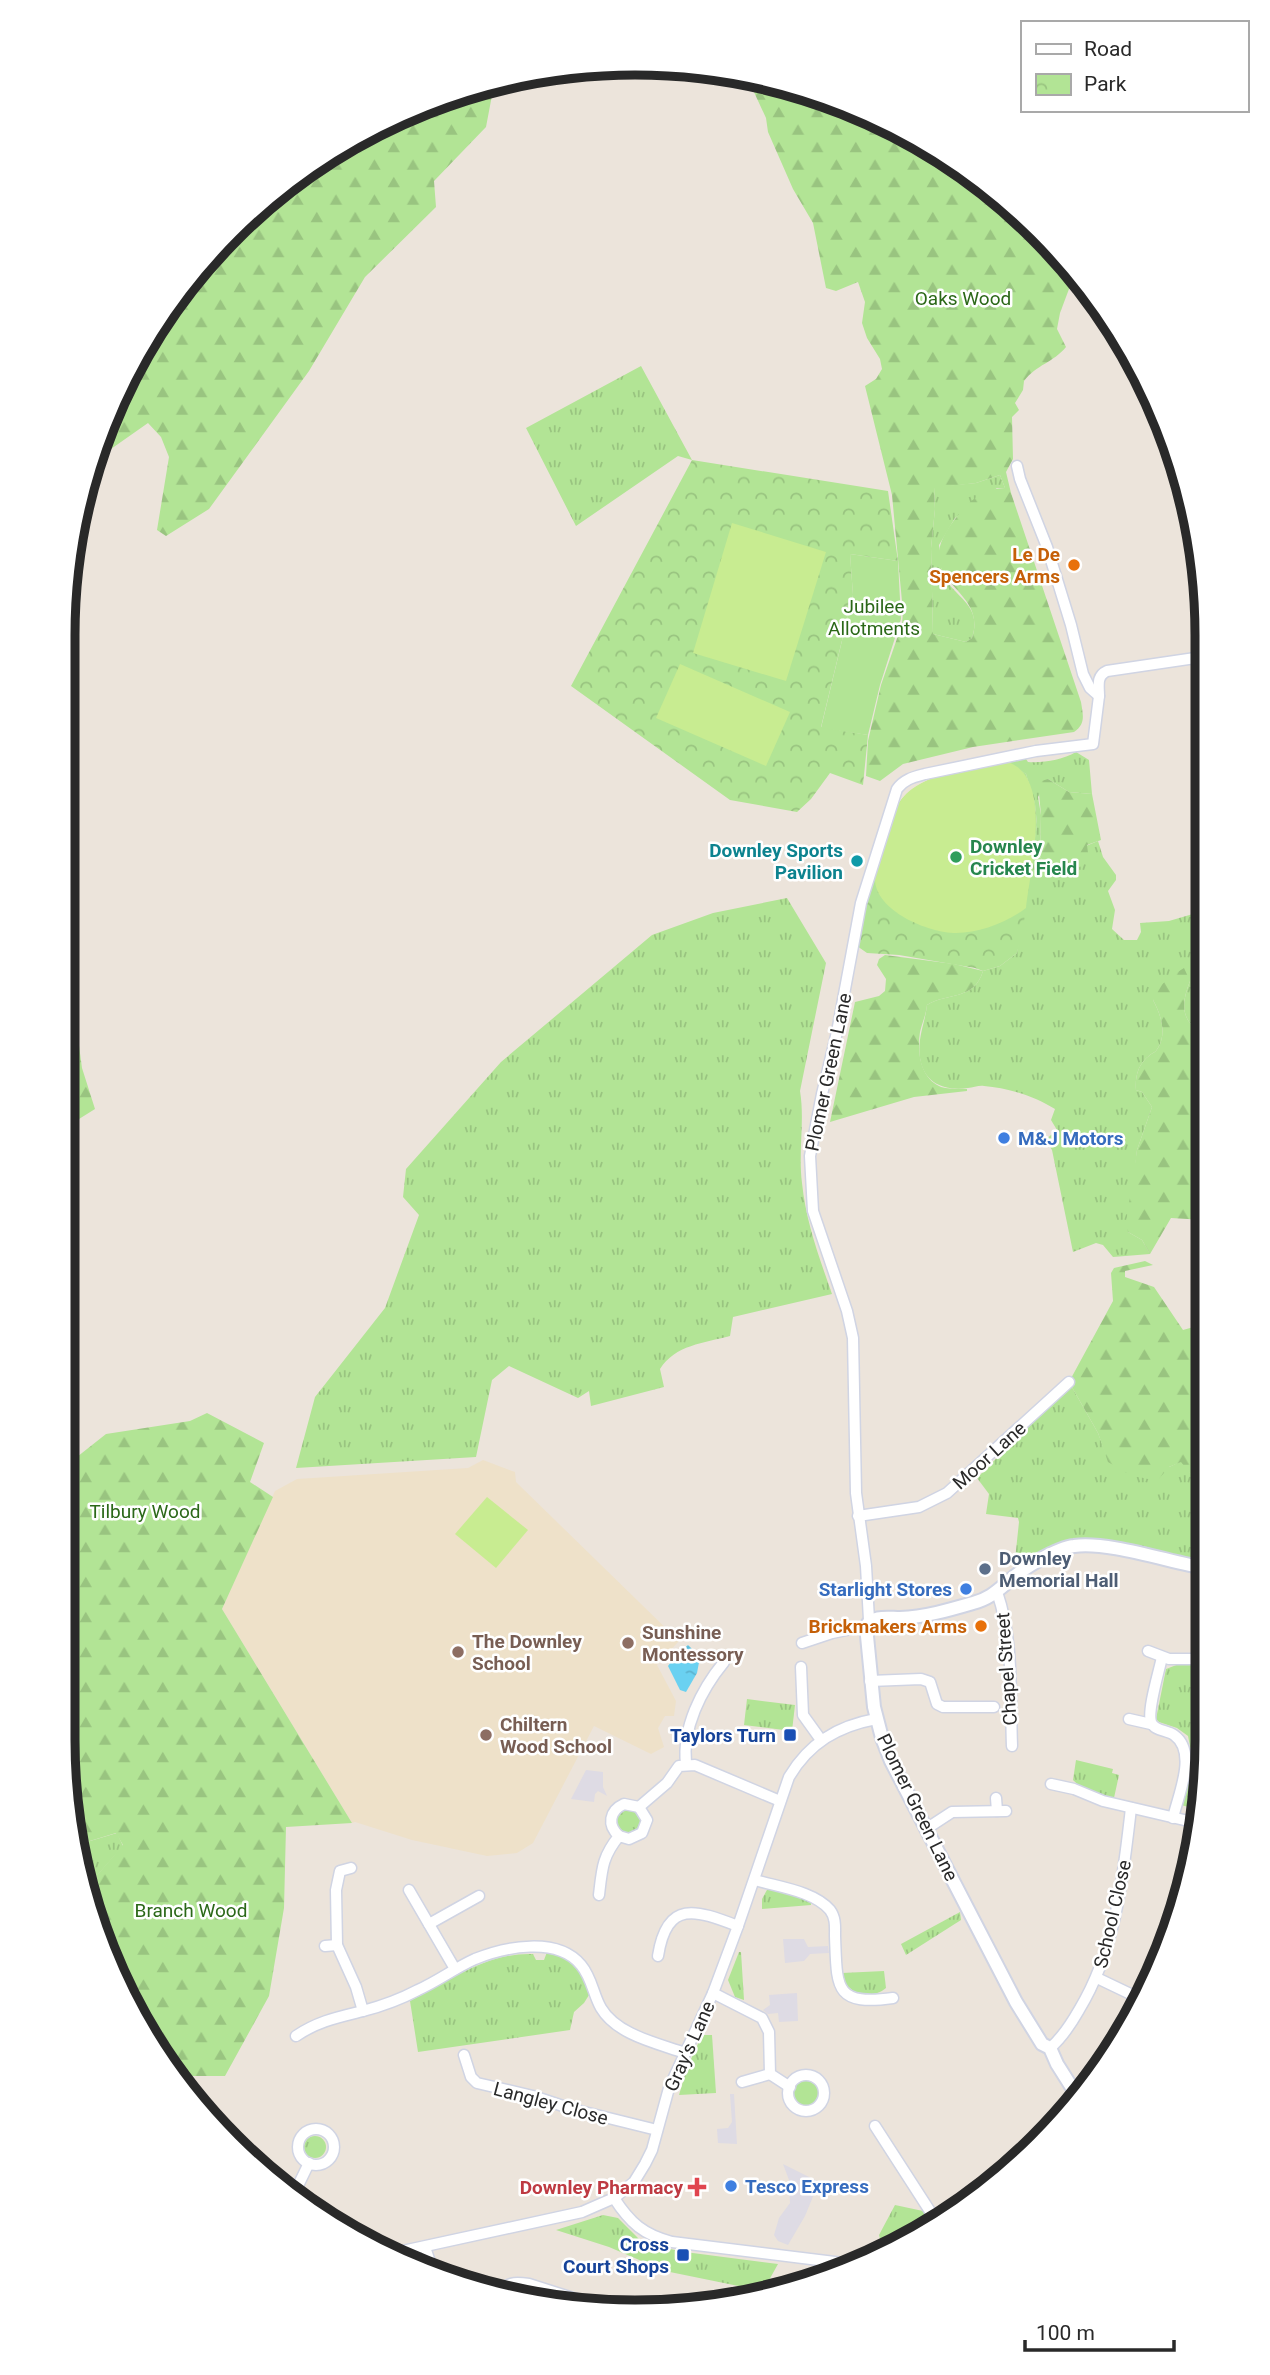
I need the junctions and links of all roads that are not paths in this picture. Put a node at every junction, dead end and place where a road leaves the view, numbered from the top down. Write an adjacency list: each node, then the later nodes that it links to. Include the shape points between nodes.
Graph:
1 (1017, 466): 3 (street, via 1047,547 1083,674)
2 (1195, 658): 3 (street, via 1107,671 1099,681)
3 (1099, 696): 5 (street, Plomer Green Lane, via 1093,744 998,758 901,783 865,888 810,1156 813,1211 853,1338)
4 (1069, 1382): 5 (street, Moor Lane, via 947,1493 919,1507)
5 (858, 1516): 8 (street, Plomer Green Lane, via 866,1566)
6 (1195, 1566): 7 (street, via 1075,1546 1052,1554)
7 (998, 1592): 8 (street, via 940,1613); 21 (street, Chapel Street, via 1007,1637)
8 (867, 1623): 9 (street); 15 (street, Plomer Green Lane)
9 (802, 1643)
10 (1148, 1651): 11 (street)
11 (1162, 1657): 12 (street); 19 (street)
12 (1195, 1659)
13 (724, 1662): 22 (street, via 697,1707 685,1746)
14 (801, 1667): 20 (street, via 803,1714)
15 (870, 1681): 16 (street, via 921,1679 930,1682 937,1704 943,1707); 17 (street, Plomer Green Lane)
16 (994, 1707)
17 (876, 1719): 20 (street, Gray's Lane, via 849,1725); 30 (street, Plomer Green Lane, via 891,1761)
18 (1129, 1719): 19 (street)
19 (1151, 1724): 28 (street, via 1174,1734 1186,1755)
20 (821, 1740): 25 (street, Gray's Lane, via 797,1762)
21 (1012, 1746)
22 (686, 1764): 25 (street); 26 (street)
23 (1051, 1784): 27 (street)
24 (996, 1798): 30 (street, via 1001,1811 952,1812)
25 (780, 1801): 33 (street, Gray's Lane)
26 (639, 1807): 31 (street, via 647,1820 642,1833 629,1839); 31 (street, via 624,1804 613,1813 612,1827)
27 (1132, 1808): 28 (street); 43 (street, School Close, via 1124,1871)
28 (1173, 1818): 29 (street)
29 (1189, 1821)
30 (926, 1829): 49 (street, Plomer Green Lane, via 1034,2032)
31 (619, 1836): 35 (street, via 604,1858)
32 (351, 1868): 39 (street, via 336,1871)
33 (755, 1880): 38 (street, Gray's Lane); 46 (street, via 803,1894 828,1908 835,1921 839,1983 848,1996 869,2001)
34 (409, 1890): 37 (street)
35 (599, 1895)
36 (480, 1896): 37 (street)
37 (429, 1924): 42 (street)
38 (738, 1926): 41 (street, via 704,1914 682,1914 666,1927); 44 (street, Gray's Lane)
39 (337, 1945): 40 (street); 47 (street)
40 (325, 1946)
41 (658, 1956)
42 (455, 1969): 47 (street, via 416,1992); 50 (street, via 513,1949 544,1947 564,1952 582,1966 612,2021)
43 (1097, 1978): 45 (street); 49 (street, School Close)
44 (713, 1993): 50 (street, Gray's Lane); 52 (street, via 762,2018 769,2032)
45 (1133, 1995)
46 (893, 1998)
47 (363, 2011): 48 (street, via 332,2017)
48 (295, 2037)
49 (1050, 2048): 55 (street, Plomer Green Lane)
50 (684, 2053): 57 (street, Gray's Lane)
51 (464, 2055): 57 (street, Langley Close, via 477,2083)
52 (769, 2074): 53 (street); 54 (street)
53 (742, 2082)
54 (790, 2087)
55 (1073, 2089)
56 (875, 2126): 61 (street)
57 (657, 2130): 60 (street, Gray's Lane, via 639,2174)
58 (309, 2163): 59 (street)
59 (298, 2187)
60 (614, 2198): 62 (street, Gray's Lane, via 571,2214); 65 (street, via 638,2228 664,2240)
61 (932, 2214)
62 (425, 2247): 63 (street, Gray's Lane); 64 (street)
63 (406, 2250)
64 (429, 2260)
65 (836, 2262)
66 (507, 2285): 67 (street, via 517,2282)
67 (544, 2292)

